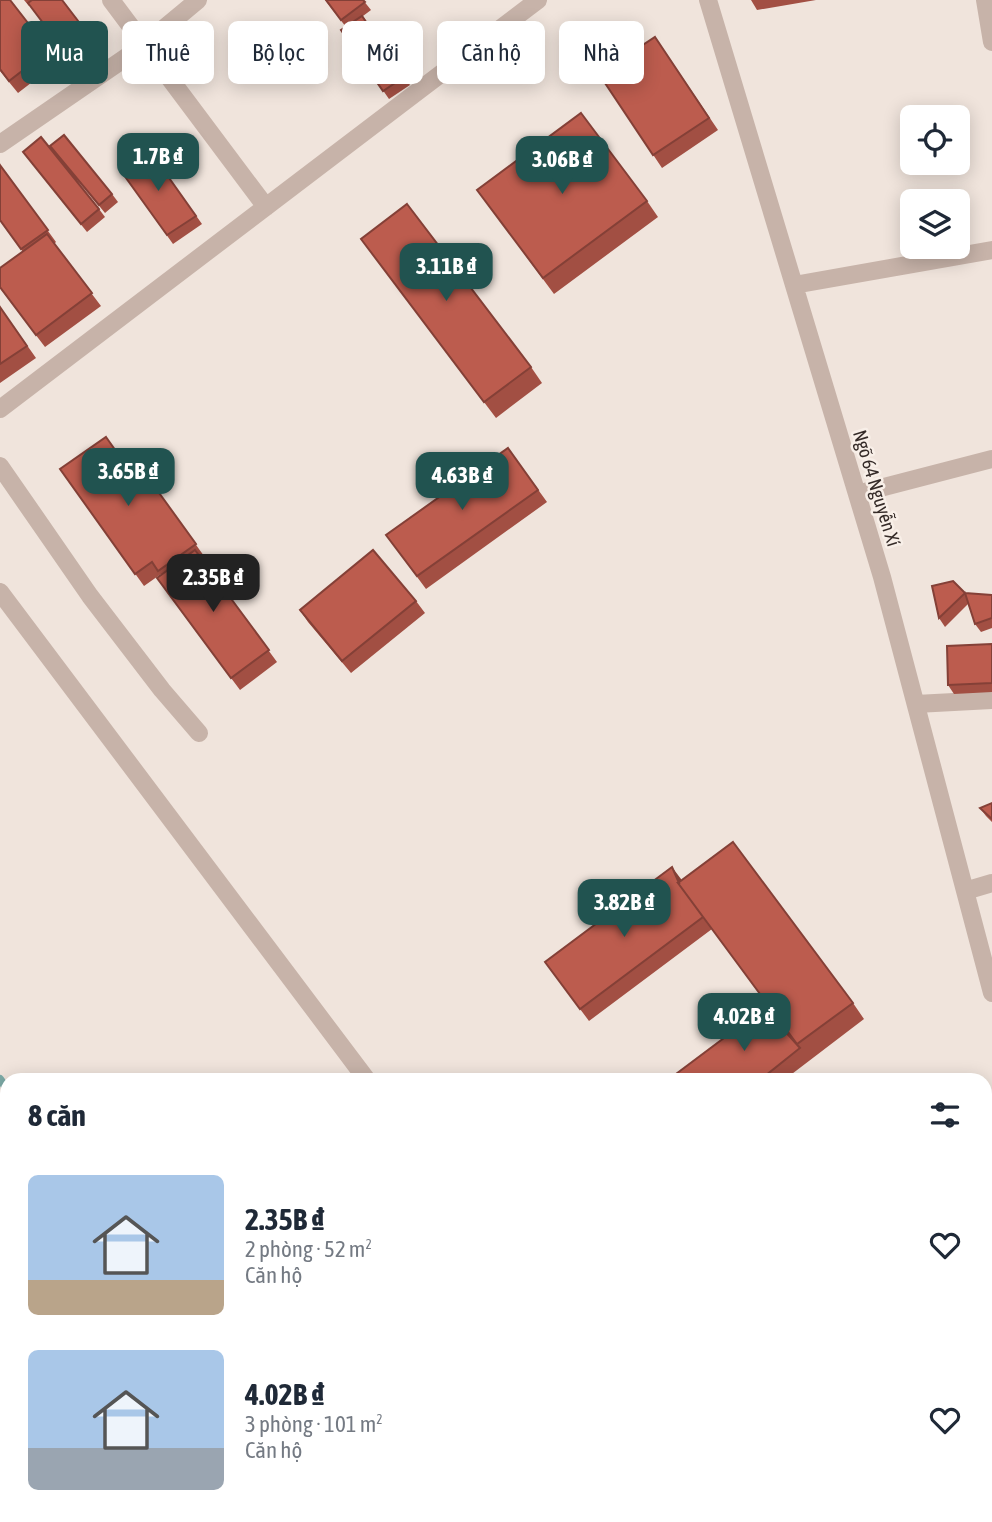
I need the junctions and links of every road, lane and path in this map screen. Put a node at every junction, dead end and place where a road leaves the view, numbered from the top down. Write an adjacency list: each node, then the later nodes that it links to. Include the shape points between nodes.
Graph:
1 (111, 0): 6 (street)
2 (198, 0): 7 (street)
3 (538, 0): 12 (street)
4 (708, 0): 14 (street, Ngõ 64 Nguyễn Xí)
5 (985, 0): 8 (street)
6 (126, 21)
7 (173, 21)
8 (992, 42)
9 (122, 60): 11 (street)
10 (173, 84): 12 (street)
11 (0, 144)
12 (266, 207): 15 (street)
13 (992, 250): 14 (street)
14 (794, 285): 18 (street, Ngõ 64 Nguyễn Xí)
15 (0, 409)
16 (992, 459): 18 (street)
17 (0, 466): 22 (street, via 90,596)
18 (857, 494): 21 (street, Ngõ 64 Nguyễn Xí)
19 (0, 592): 26 (street)
20 (992, 699): 21 (street)
21 (916, 704): 24 (street, Ngõ 64 Nguyễn Xí)
22 (199, 733)
23 (992, 883): 24 (street)
24 (965, 891): 25 (street, Ngõ 64 Nguyễn Xí)
25 (992, 993)
26 (362, 1073)

